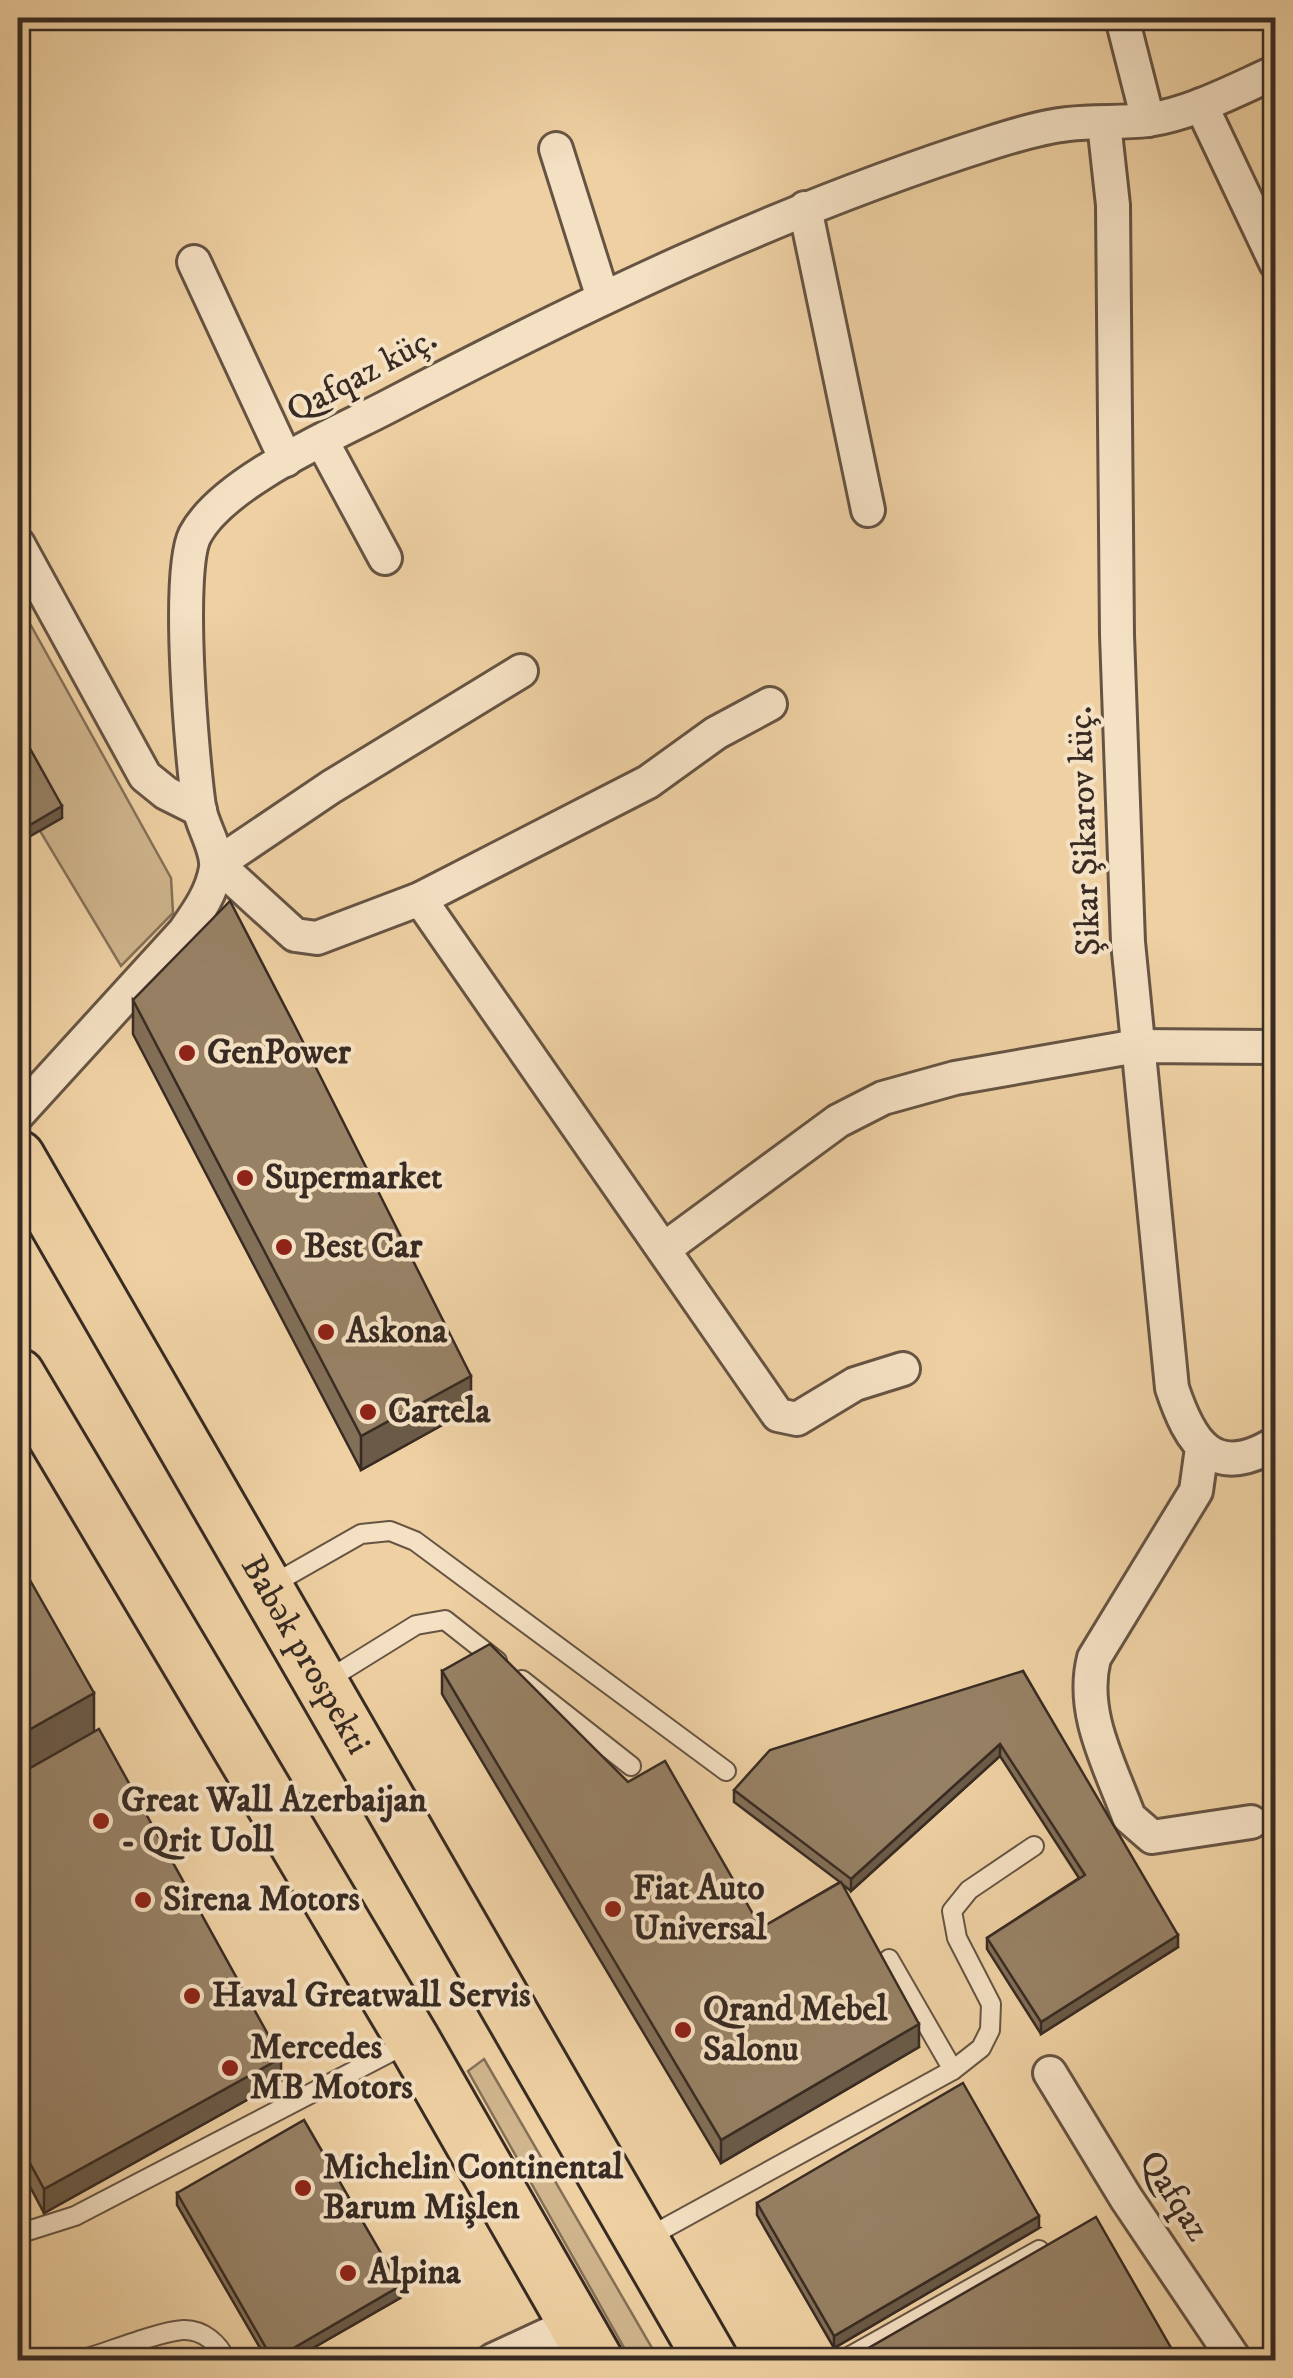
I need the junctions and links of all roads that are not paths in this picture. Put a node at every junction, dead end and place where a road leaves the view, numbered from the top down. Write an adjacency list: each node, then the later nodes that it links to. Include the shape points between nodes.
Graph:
1 (1122, 18): 4 (street)
2 (1276, 72): 3 (street, Qafqaz küç.)
3 (1201, 105): 4 (street, Qafqaz küç.); 9 (street)
4 (1148, 120): 5 (street, Qafqaz küç.)
5 (1104, 122): 7 (street, Qafqaz küç., via 990,143); 21 (street, Şikar Şikarov küç., via 1113,205 1117,636)
6 (556, 148): 10 (street)
7 (804, 208): 10 (street, Qafqaz küç.); 13 (street)
8 (194, 262): 12 (street)
9 (1276, 263)
10 (603, 298): 11 (street, Qafqaz küç.)
11 (322, 440): 12 (street, Qafqaz küç.); 15 (street)
12 (286, 460): 18 (street, Qafqaz küç., via 210,514 187,564)
13 (868, 510)
14 (18, 544): 18 (street, via 145,776)
15 (385, 558)
16 (521, 672): 19 (street)
17 (770, 704): 20 (street, via 648,782)
18 (200, 810): 19 (street, Qafqaz küç.)
19 (217, 864): 20 (street, via 295,935 317,938); 23 (street, via 206,902 184,932)
20 (420, 899): 25 (street)
21 (1136, 1046): 22 (street); 25 (street, via 955,1078 884,1098 838,1121); 29 (street, Şikar Şikarov küç., via 1172,1388 1184,1424)
22 (1276, 1047)
23 (18, 1114)
24 (18, 1156): 30 (main road, Babək prospekti)
25 (664, 1249): 26 (street, via 778,1416 797,1419 855,1384)
26 (902, 1368)
27 (18, 1375): 37 (main road)
28 (1276, 1443): 29 (street, via 1230,1458)
29 (1202, 1448): 34 (street, via 1196,1491 1094,1658 1090,1710 1128,1817 1141,1831 1152,1837)
30 (268, 1587): 31 (main road, Babək prospekti); 33 (lane, via 361,1534 390,1530)
31 (322, 1682): 32 (lane, via 416,1625 445,1620); 41 (main road, Babək prospekti)
32 (632, 1766)
33 (726, 1771)
34 (1251, 1822)
35 (1034, 1846): 38 (lane, via 969,1890 952,1911 957,1938 991,2004 981,2048)
36 (890, 1959): 38 (lane)
37 (412, 2040): 40 (lane, via 76,2216); 43 (main road)
38 (953, 2070): 41 (lane)
39 (1050, 2073): 49 (street, Qafqaz)
40 (18, 2234)
41 (640, 2242): 47 (main road, Babək prospekti)
42 (1039, 2250): 48 (lane)
43 (584, 2342): 46 (street)
44 (81, 2360): 45 (lane, via 184,2330 220,2346)
45 (226, 2360)
46 (494, 2360)
47 (711, 2360)
48 (843, 2360)
49 (1235, 2360)

